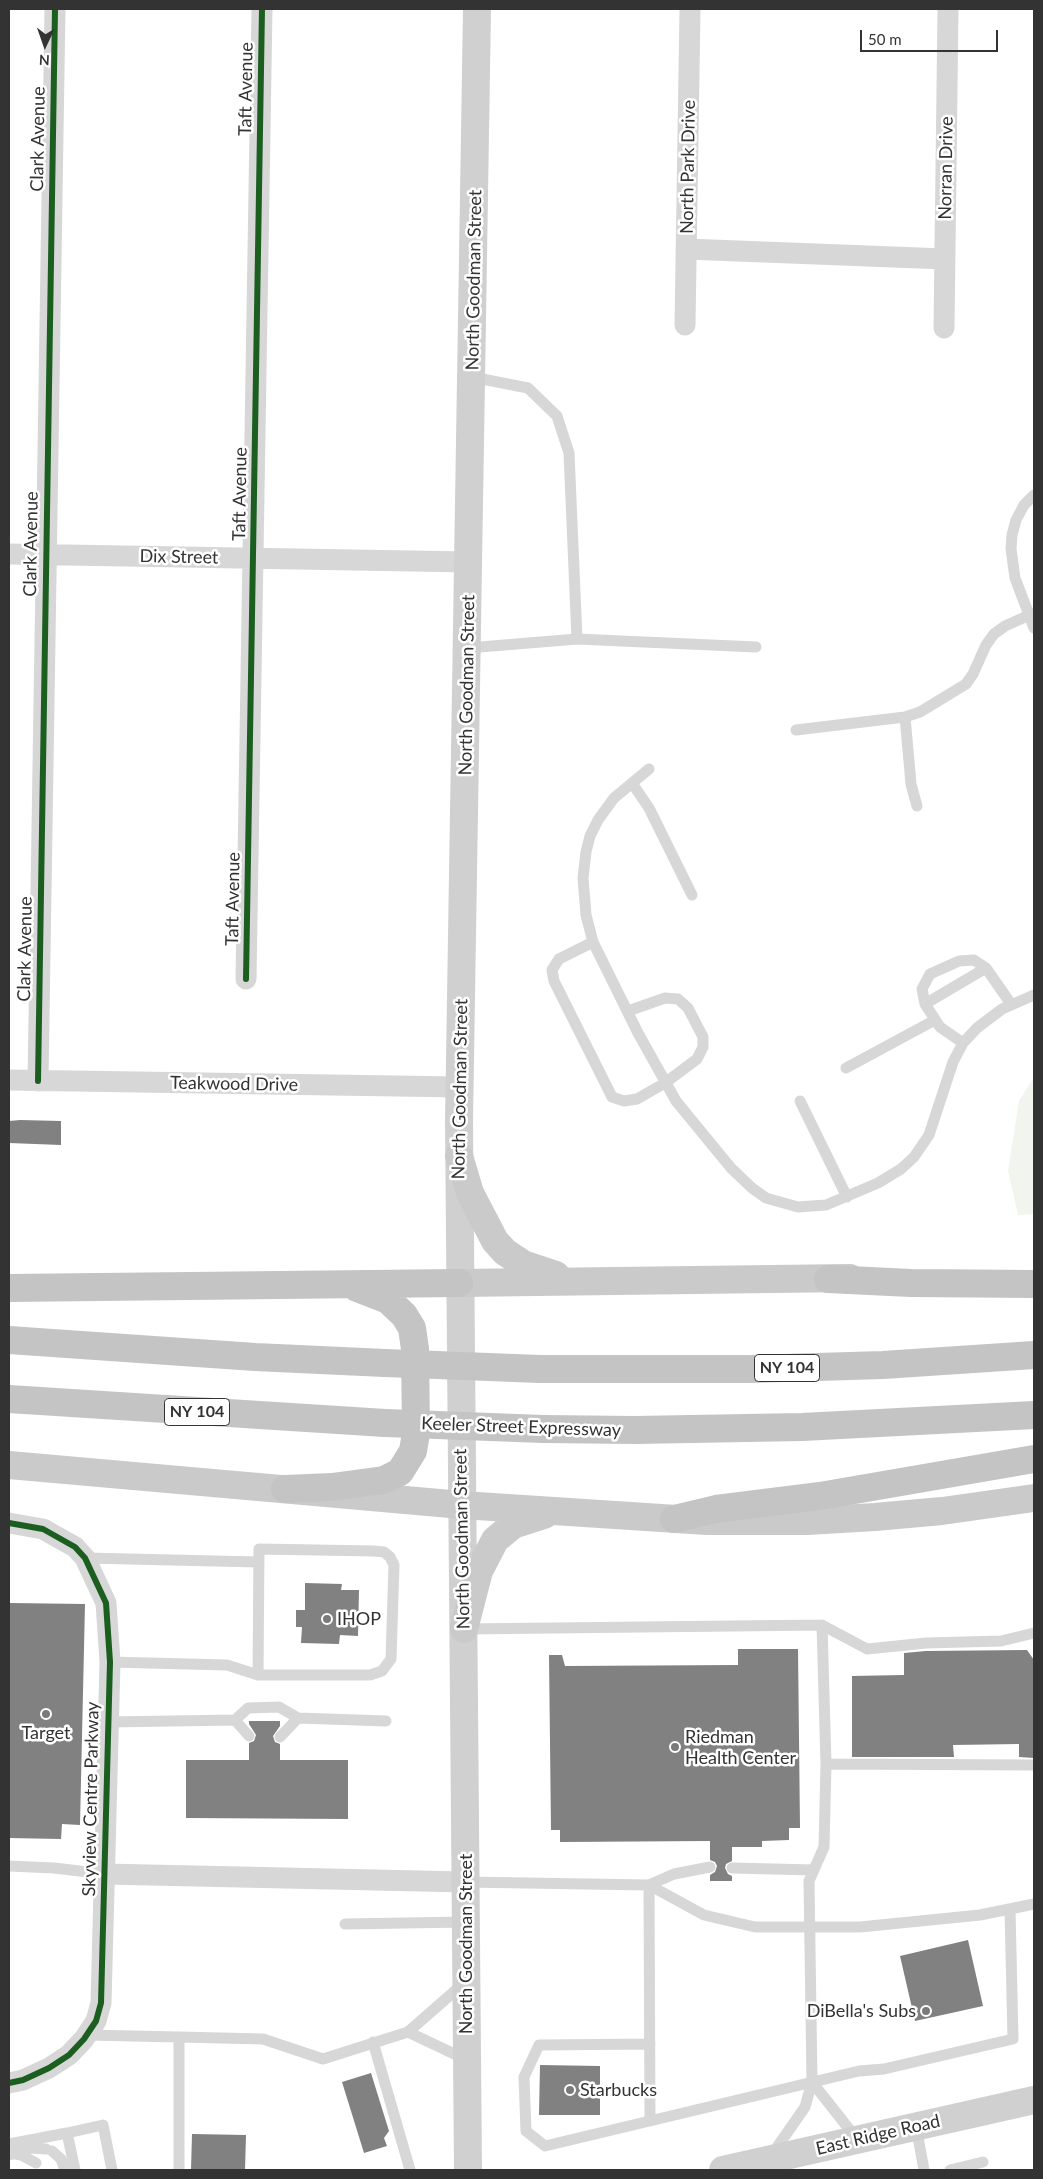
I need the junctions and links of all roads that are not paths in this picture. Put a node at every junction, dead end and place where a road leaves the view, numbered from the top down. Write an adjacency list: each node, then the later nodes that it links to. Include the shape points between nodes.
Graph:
1 (55, 9): 13 (street, Clark Avenue)
2 (262, 9): 14 (street, Taft Avenue)
3 (477, 9): 10 (main road, North Goodman Street)
4 (690, 9): 6 (street, North Park Drive)
5 (948, 9): 7 (street, Norran Drive)
6 (686, 249): 7 (street); 8 (street, North Park Drive)
7 (945, 258): 9 (street, Norran Drive)
8 (685, 325)
9 (944, 328)
10 (472, 377): 15 (main road, North Goodman Street); 18 (lane, via 528,388 557,416 570,453)
11 (1034, 494): 16 (lane, via 1020,512 1011,543 1013,572)
12 (9, 554): 13 (street, Dix Street)
13 (46, 555): 14 (street, Dix Street); 38 (street, Clark Avenue)
14 (254, 558): 15 (street, Dix Street); 29 (street, Taft Avenue)
15 (469, 562): 20 (main road, North Goodman Street)
16 (1032, 614): 17 (lane); 21 (lane, via 994,634 966,684)
17 (1034, 628)
18 (577, 639): 19 (lane); 20 (lane)
19 (756, 647)
20 (468, 648): 40 (main road, North Goodman Street)
21 (905, 718): 22 (lane); 25 (lane, via 911,784)
22 (796, 730)
23 (650, 769): 24 (lane)
24 (632, 783): 26 (lane, via 649,808); 27 (lane, via 603,811 586,852 583,886)
25 (917, 806)
26 (692, 895)
27 (593, 942): 33 (lane); 39 (lane, via 558,959 552,970 554,981 612,1097 624,1101 637,1099)
28 (986, 968): 31 (lane); 31 (lane, via 969,959 935,971 924,983 922,995); 32 (lane)
29 (246, 979)
30 (1034, 995): 32 (lane)
31 (925, 1004): 34 (lane)
32 (1011, 1004): 35 (lane)
33 (628, 1012): 39 (lane); 39 (lane, via 665,998 678,999 688,1008 703,1037 703,1048 697,1059)
34 (935, 1020): 35 (lane); 36 (lane)
35 (963, 1043): 43 (lane, via 953,1062 931,1130 919,1150 894,1174)
36 (846, 1068)
37 (9, 1080): 38 (street, Teakwood Drive)
38 (38, 1081): 40 (street, Teakwood Drive)
39 (665, 1083): 43 (lane, via 706,1139 759,1194 781,1204 807,1208)
40 (460, 1088): 42 (main road, North Goodman Street)
41 (800, 1101): 43 (lane)
42 (459, 1156): 46 (main road, via 474,1203 500,1247 523,1264); 48 (main road, North Goodman Street)
43 (847, 1197)
44 (1034, 1271): 45 (main road)
45 (828, 1279): 46 (main road); 49 (highway)
46 (587, 1282): 48 (main road)
47 (333, 1284): 48 (highway); 50 (highway); 57 (highway, via 381,1296 409,1321 415,1348 414,1445 404,1468 384,1480 332,1488)
48 (459, 1284): 59 (main road, North Goodman Street)
49 (1034, 1284)
50 (9, 1288)
51 (9, 1340): 52 (highway, NY 104, bridge, via 255,1357 540,1369 741,1370)
52 (1034, 1355)
53 (9, 1399): 54 (highway, Keeler Street Expressway / NY 104, bridge, via 385,1423 543,1429 802,1427)
54 (1034, 1415)
55 (1034, 1459): 61 (highway, via 820,1496 716,1509)
56 (9, 1465): 57 (main road)
57 (285, 1489): 59 (main road)
58 (1034, 1498): 61 (main road, via 867,1518 775,1521)
59 (462, 1505): 60 (main road); 66 (main road, North Goodman Street)
60 (567, 1512): 61 (main road); 66 (main road, via 521,1521 499,1535 479,1571)
61 (674, 1519)
62 (9, 1523): 63 (street, Skyview Centre Parkway, via 43,1529 75,1547)
63 (85, 1558): 64 (lane); 68 (street, Skyview Centre Parkway, via 106,1603)
64 (258, 1562): 69 (lane); 69 (lane, via 259,1549 374,1551 384,1552 394,1565 391,1659 382,1671 370,1674)
65 (822, 1625): 66 (lane); 67 (lane, via 867,1649 1001,1641); 76 (lane)
66 (464, 1629): 83 (main road, North Goodman Street)
67 (1034, 1633)
68 (110, 1662): 69 (lane, via 227,1665); 73 (street, Skyview Centre Parkway)
69 (258, 1675)
70 (298, 1718): 71 (lane, via 279,1707 248,1708); 72 (lane); 75 (lane)
71 (235, 1720): 73 (lane); 74 (lane)
72 (386, 1720)
73 (108, 1722): 82 (street, Skyview Centre Parkway)
74 (249, 1736)
75 (280, 1737)
76 (826, 1764): 77 (lane); 81 (lane, via 824,1847)
77 (1034, 1765)
78 (9, 1866): 82 (lane)
79 (710, 1867): 84 (lane, via 674,1874)
80 (732, 1868): 81 (lane)
81 (814, 1870): 89 (lane, via 809,1881)
82 (105, 1874): 83 (street, Skyview Centre Parkway); 92 (street, Skyview Centre Parkway, via 101,2004)
83 (465, 1882): 84 (lane); 87 (main road, North Goodman Street)
84 (649, 1885): 89 (lane, via 704,1915 755,1927); 95 (lane)
85 (1034, 1904): 86 (lane)
86 (1010, 1909): 89 (lane, via 860,1927); 97 (lane, via 1013,2039)
87 (466, 1922): 88 (lane); 90 (main road, North Goodman Street)
88 (345, 1924)
89 (809, 1926): 97 (lane)
90 (466, 1981): 91 (lane); 96 (main road, North Goodman Street)
91 (408, 2032): 94 (lane); 96 (lane)
92 (87, 2035): 93 (lane); 98 (street, Skyview Centre Parkway, via 69,2055 49,2068)
93 (179, 2037): 94 (lane, via 263,2039 323,2059); 111 (lane)
94 (373, 2042): 112 (lane)
95 (650, 2044): 100 (lane); 100 (lane, via 539,2045 524,2077 526,2131 545,2146)
96 (467, 2060): 113 (main road, North Goodman Street)
97 (812, 2082): 100 (lane); 103 (lane); 105 (lane, via 805,2107)
98 (9, 2084)
99 (1034, 2100): 101 (main road, East Ridge Road)
100 (650, 2121)
101 (916, 2126): 103 (main road, East Ridge Road); 115 (lane)
102 (67, 2133): 104 (lane); 109 (lane); 110 (lane, via 103,2125)
103 (857, 2139): 105 (main road, East Ridge Road)
104 (10, 2151): 107 (lane); 108 (lane, via 49,2150 61,2159)
105 (768, 2161): 114 (main road, East Ridge Road)
106 (983, 2162): 116 (lane)
107 (41, 2167)
108 (65, 2170)
109 (75, 2170)
110 (112, 2170)
111 (179, 2170)
112 (410, 2170)
113 (468, 2170)
114 (723, 2170)
115 (924, 2170)
116 (950, 2170)

